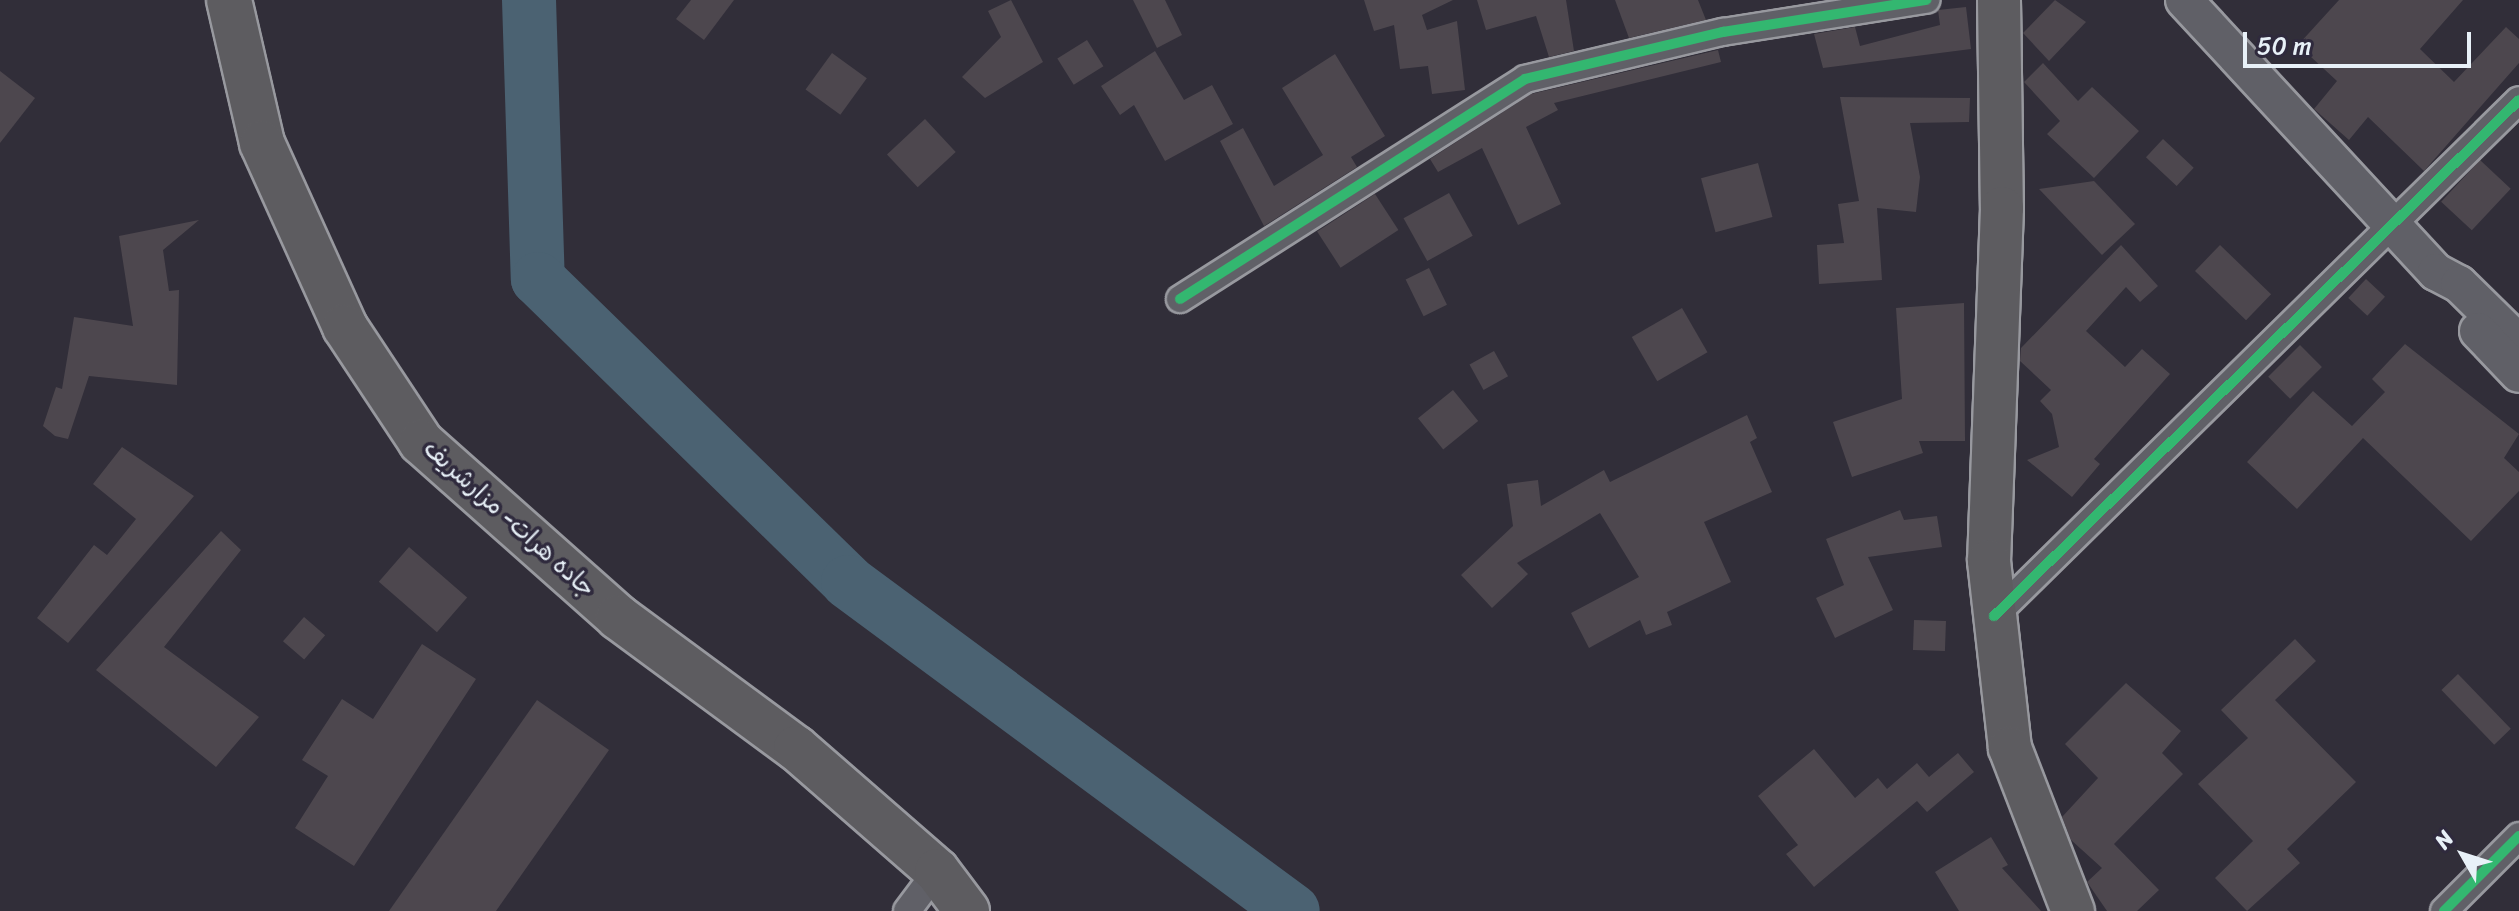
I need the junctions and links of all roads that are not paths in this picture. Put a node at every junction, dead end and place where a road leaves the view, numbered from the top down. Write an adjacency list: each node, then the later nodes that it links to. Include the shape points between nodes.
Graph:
1 (229, 0): 13 (highway, جاده هرات- مزارشریف, via 262,143 345,327 421,442 618,617 796,748)
2 (1926, 0): 8 (street, via 1707,35 1525,79)
3 (1999, 0): 11 (main road)
4 (2184, 0): 6 (street)
5 (2519, 100): 6 (street)
6 (2392, 226): 7 (street); 11 (street)
7 (2436, 272): 9 (street, via 2459,284); 10 (street, via 2444,295)
8 (1180, 299)
9 (2519, 343)
10 (2519, 374)
11 (1994, 616): 16 (main road, via 2010,748)
12 (2519, 836): 17 (street)
13 (937, 871): 14 (street); 15 (highway, جاده هرات- مزارشریف)
14 (907, 911)
15 (967, 911)
16 (2073, 911)
17 (2444, 911)

